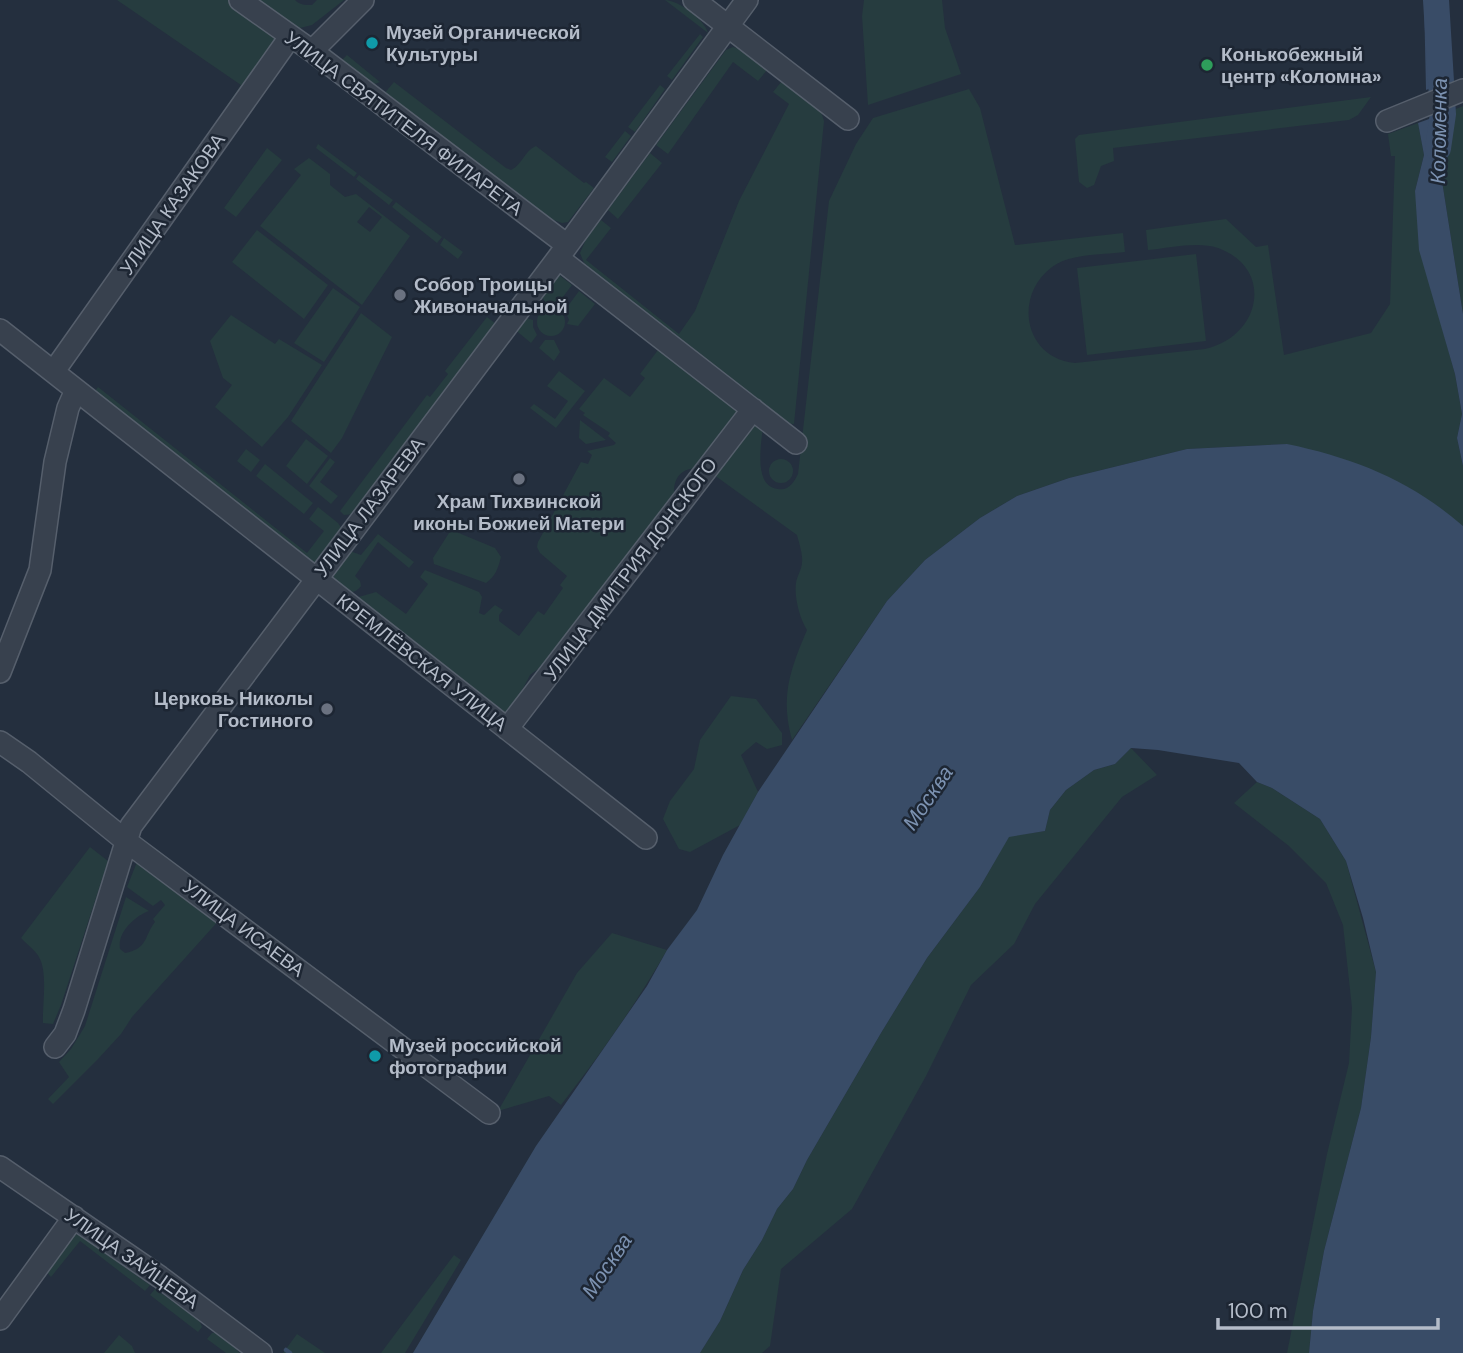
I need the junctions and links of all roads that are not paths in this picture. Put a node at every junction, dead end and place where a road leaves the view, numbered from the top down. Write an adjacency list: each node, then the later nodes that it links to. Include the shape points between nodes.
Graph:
1 (240, 0): 6 (street, УЛИЦА СВЯТИТЕЛЯ ФИЛАРЕТА)
2 (363, 0): 7 (street)
3 (694, 0): 5 (street)
4 (747, 0): 5 (street, УЛИЦА ЛАЗАРЕВА)
5 (727, 26): 9 (street); 11 (street, УЛИЦА ЛАЗАРЕВА)
6 (284, 33): 7 (street, УЛИЦА СВЯТИТЕЛЯ ФИЛАРЕТА); 13 (street, УЛИЦА КАЗАКОВА)
7 (312, 51): 11 (street, УЛИЦА СВЯТИТЕЛЯ ФИЛАРЕТА)
8 (1463, 90): 10 (street)
9 (848, 119)
10 (1387, 121)
11 (563, 251): 15 (street, УЛИЦА СВЯТИТЕЛЯ ФИЛАРЕТА); 17 (street, УЛИЦА ЛАЗАРЕВА)
12 (0, 330): 13 (street, КРЕМЛЁВСКАЯ УЛИЦА)
13 (54, 371): 14 (street, КРЕМЛЁВСКАЯ УЛИЦА)
14 (76, 390): 17 (street, КРЕМЛЁВСКАЯ УЛИЦА); 18 (street, via 55,462 40,569)
15 (753, 409): 16 (street, УЛИЦА СВЯТИТЕЛЯ ФИЛАРЕТА); 19 (street, УЛИЦА ДМИТРИЯ ДОНСКОГО)
16 (796, 443)
17 (315, 579): 19 (street, КРЕМЛЁВСКАЯ УЛИЦА); 22 (street, УЛИЦА ЛАЗАРЕВА, via 131,826)
18 (0, 672)
19 (507, 729): 21 (street, КРЕМЛЁВСКАЯ УЛИЦА)
20 (0, 742): 22 (street, УЛИЦА ИСАЕВА)
21 (646, 838)
22 (127, 841): 23 (street, УЛИЦА ЛАЗАРЕВА, via 74,1010); 24 (street, УЛИЦА ИСАЕВА)
23 (55, 1047)
24 (489, 1113)
25 (0, 1167): 26 (street, УЛИЦА ЗАЙЦЕВА)
26 (74, 1217): 27 (street); 28 (street, УЛИЦА ЗАЙЦЕВА)
27 (0, 1320)
28 (261, 1353)

